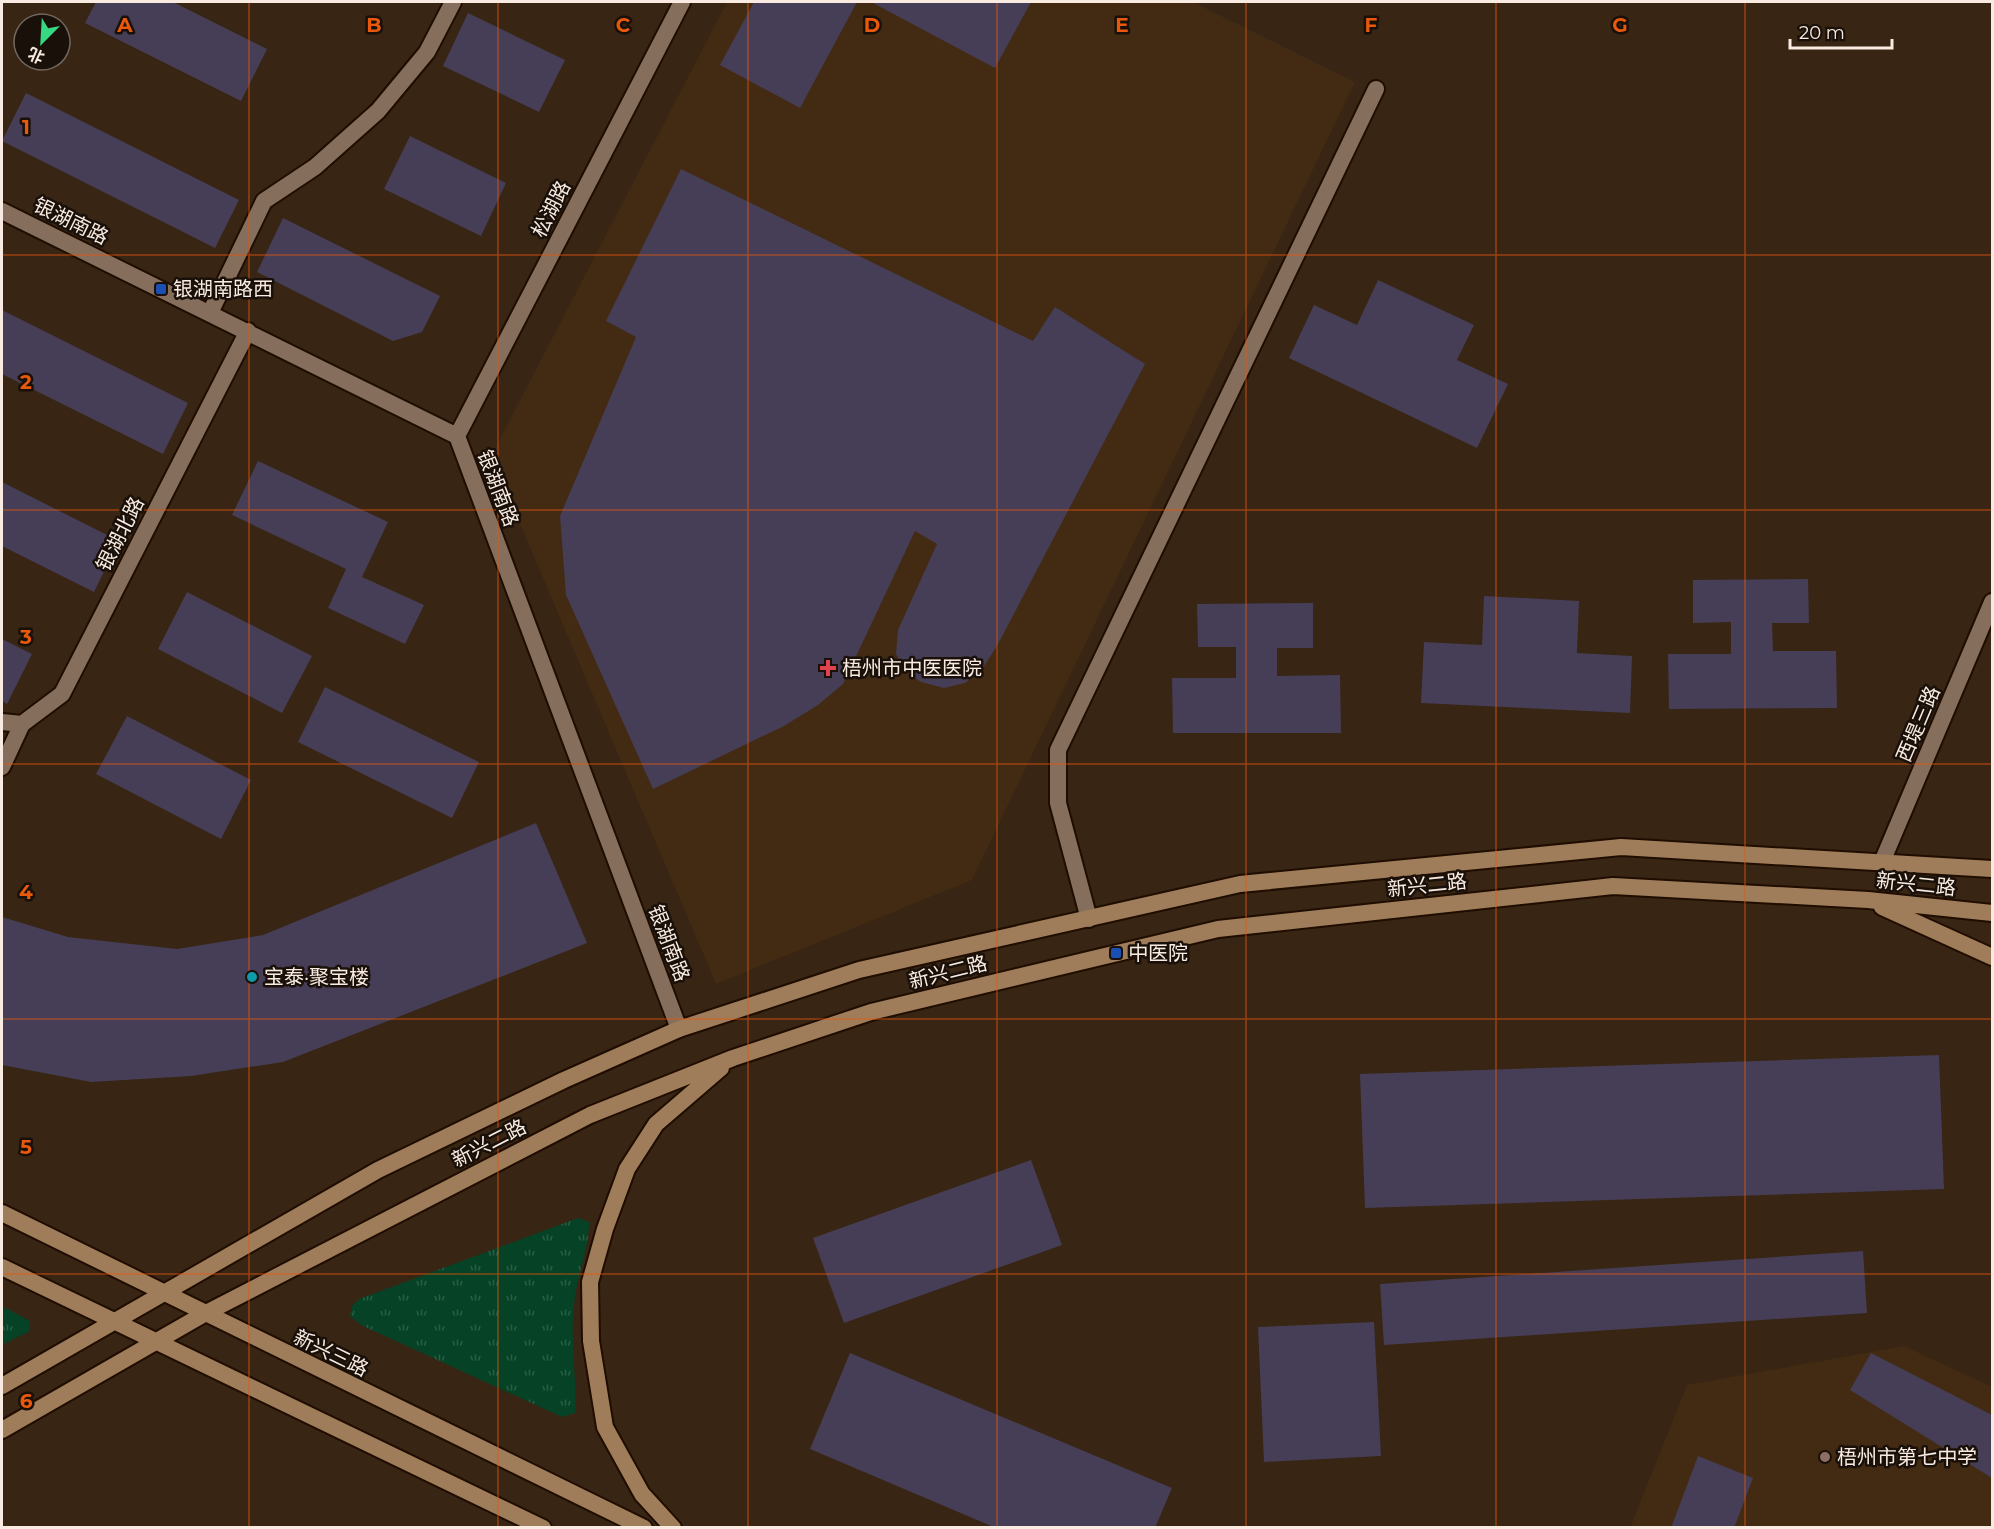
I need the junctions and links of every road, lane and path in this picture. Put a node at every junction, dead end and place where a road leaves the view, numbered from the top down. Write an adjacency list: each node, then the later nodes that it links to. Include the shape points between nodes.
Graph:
1 (453, 2): 5 (street, via 427,52 378,111 315,167 264,201)
2 (682, 2): 7 (street, 松湖路)
3 (1376, 89): 16 (street, via 1058,750 1058,803)
4 (2, 211): 5 (street, 银湖南路)
5 (210, 313): 6 (street, 银湖南路)
6 (248, 331): 7 (street, 银湖南路); 10 (street, 银湖北路, via 62,694)
7 (457, 436): 18 (street, 银湖南路)
8 (1992, 602): 12 (street, 西堤三路)
9 (2, 722): 10 (street)
10 (22, 724): 11 (street)
11 (2, 766)
12 (1882, 862): 13 (main road, 新兴二路); 16 (main road, 新兴二路, via 1621,847 1240,884)
13 (1992, 869)
14 (1868, 900): 15 (main road, 新兴二路); 17 (main road); 19 (main road, 新兴二路, via 1613,886 1218,928 871,1012)
15 (1992, 913)
16 (1089, 919): 18 (main road, 新兴二路, via 859,970)
17 (1992, 957)
18 (679, 1029): 22 (main road, 新兴二路, via 378,1170)
19 (733, 1058): 23 (main road, 新兴二路, via 590,1115); 30 (main road, via 656,1124 627,1170 590,1282 591,1341 605,1426 642,1494)
20 (2, 1214): 22 (main road, 新兴三路)
21 (2, 1267): 24 (main road)
22 (163, 1293): 23 (main road, 新兴三路); 24 (main road)
23 (204, 1314): 25 (main road, 新兴二路); 29 (main road, 新兴三路)
24 (115, 1321): 25 (main road); 26 (main road)
25 (160, 1341): 27 (main road, 新兴二路); 28 (main road)
26 (2, 1386)
27 (2, 1430)
28 (543, 1527)
29 (644, 1527)
30 (673, 1527)

